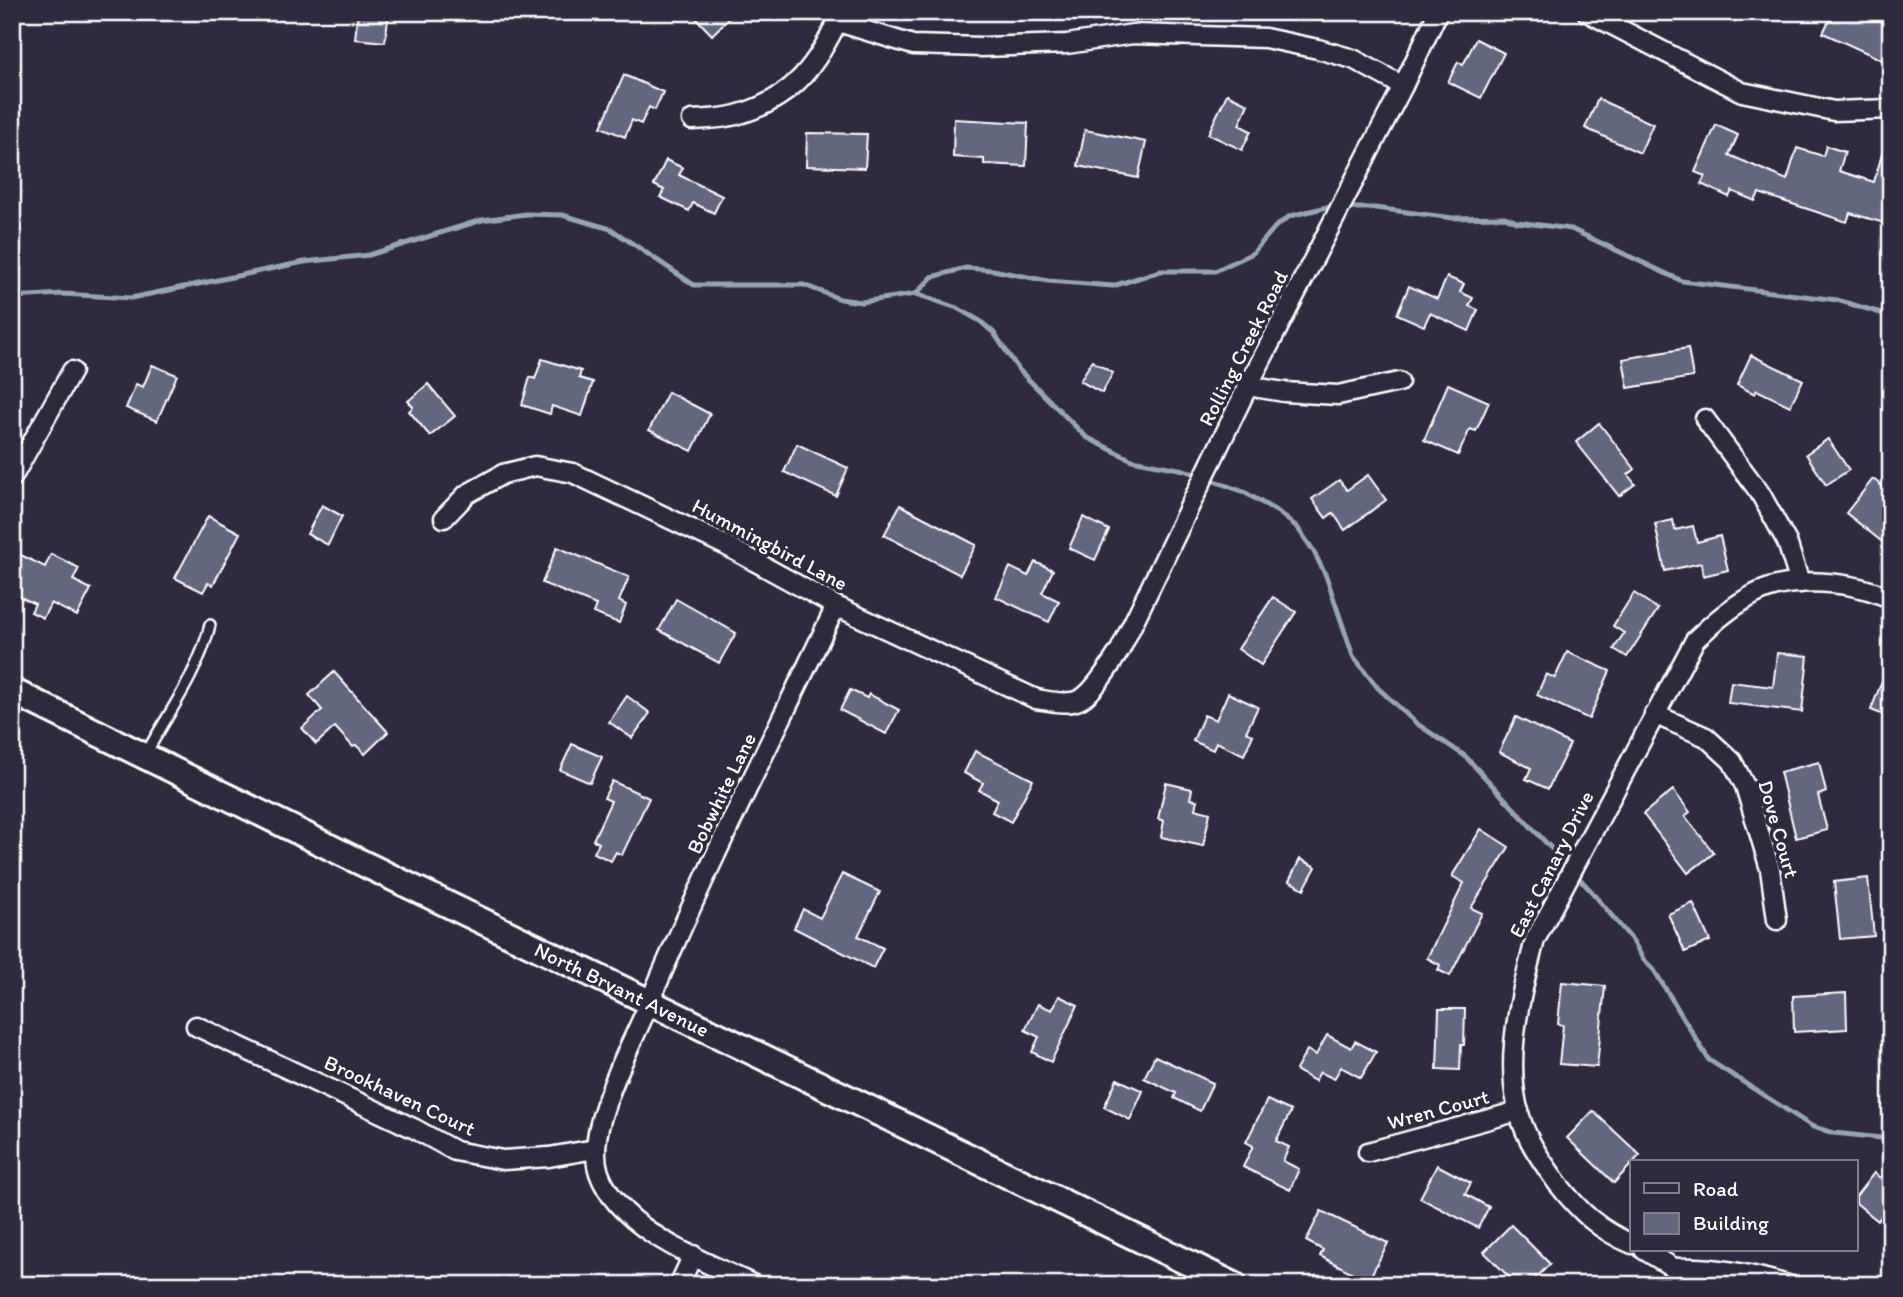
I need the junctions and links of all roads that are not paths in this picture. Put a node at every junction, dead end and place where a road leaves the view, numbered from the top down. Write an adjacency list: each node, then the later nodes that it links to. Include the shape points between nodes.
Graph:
1 (1438, 12): 4 (street, Rolling Creek Road)
2 (1587, 12): 5 (street, via 1742,92 1834,111)
3 (840, 17): 4 (street, via 913,45 1067,44 1133,34 1265,37 1353,59); 6 (street, via 804,78 770,104 733,116)
4 (1403, 86): 9 (street, Rolling Creek Road)
5 (1891, 109)
6 (692, 120)
7 (72, 371): 11 (street)
8 (1399, 382): 9 (street, via 1338,395)
9 (1248, 386): 18 (street, Rolling Creek Road, via 1120,650)
10 (1704, 419): 13 (street, via 1760,493 1787,542)
11 (12, 478)
12 (444, 518): 15 (street, Hummingbird Lane, via 467,494 503,474 535,466 573,473 725,545)
13 (1800, 583): 14 (street, East Canary Drive, via 1838,582); 19 (street, East Canary Drive, via 1758,593 1725,612 1695,640)
14 (1891, 599)
15 (836, 606): 18 (street, Hummingbird Lane, via 1036,699 1060,703); 22 (street, Bobwhite Lane)
16 (210, 625): 20 (lane, via 193,670)
17 (12, 691): 20 (street, North Bryant Avenue)
18 (1081, 699)
19 (1654, 714): 21 (street, Dove Court, via 1706,737 1732,761 1745,786 1770,869); 24 (street, East Canary Drive, via 1535,940 1516,1031 1513,1075)
20 (145, 757): 22 (street, North Bryant Avenue)
21 (1777, 920)
22 (650, 1001): 25 (street, Bobwhite Lane, via 602,1117); 33 (street, North Bryant Avenue)
23 (196, 1026): 25 (street, Brookhaven Court, via 455,1150 503,1160)
24 (1519, 1111): 26 (street, Wren Court); 27 (street, East Canary Drive, via 1529,1139 1578,1210)
25 (596, 1149): 29 (street, via 598,1172 613,1200 640,1225)
26 (1368, 1152)
27 (1630, 1243)
28 (1646, 1252): 30 (street)
29 (693, 1255): 31 (street); 32 (street)
30 (1672, 1277): 34 (street, via 1696,1267 1744,1272)
31 (679, 1285)
32 (754, 1285)
33 (1234, 1285)
34 (1788, 1285)

